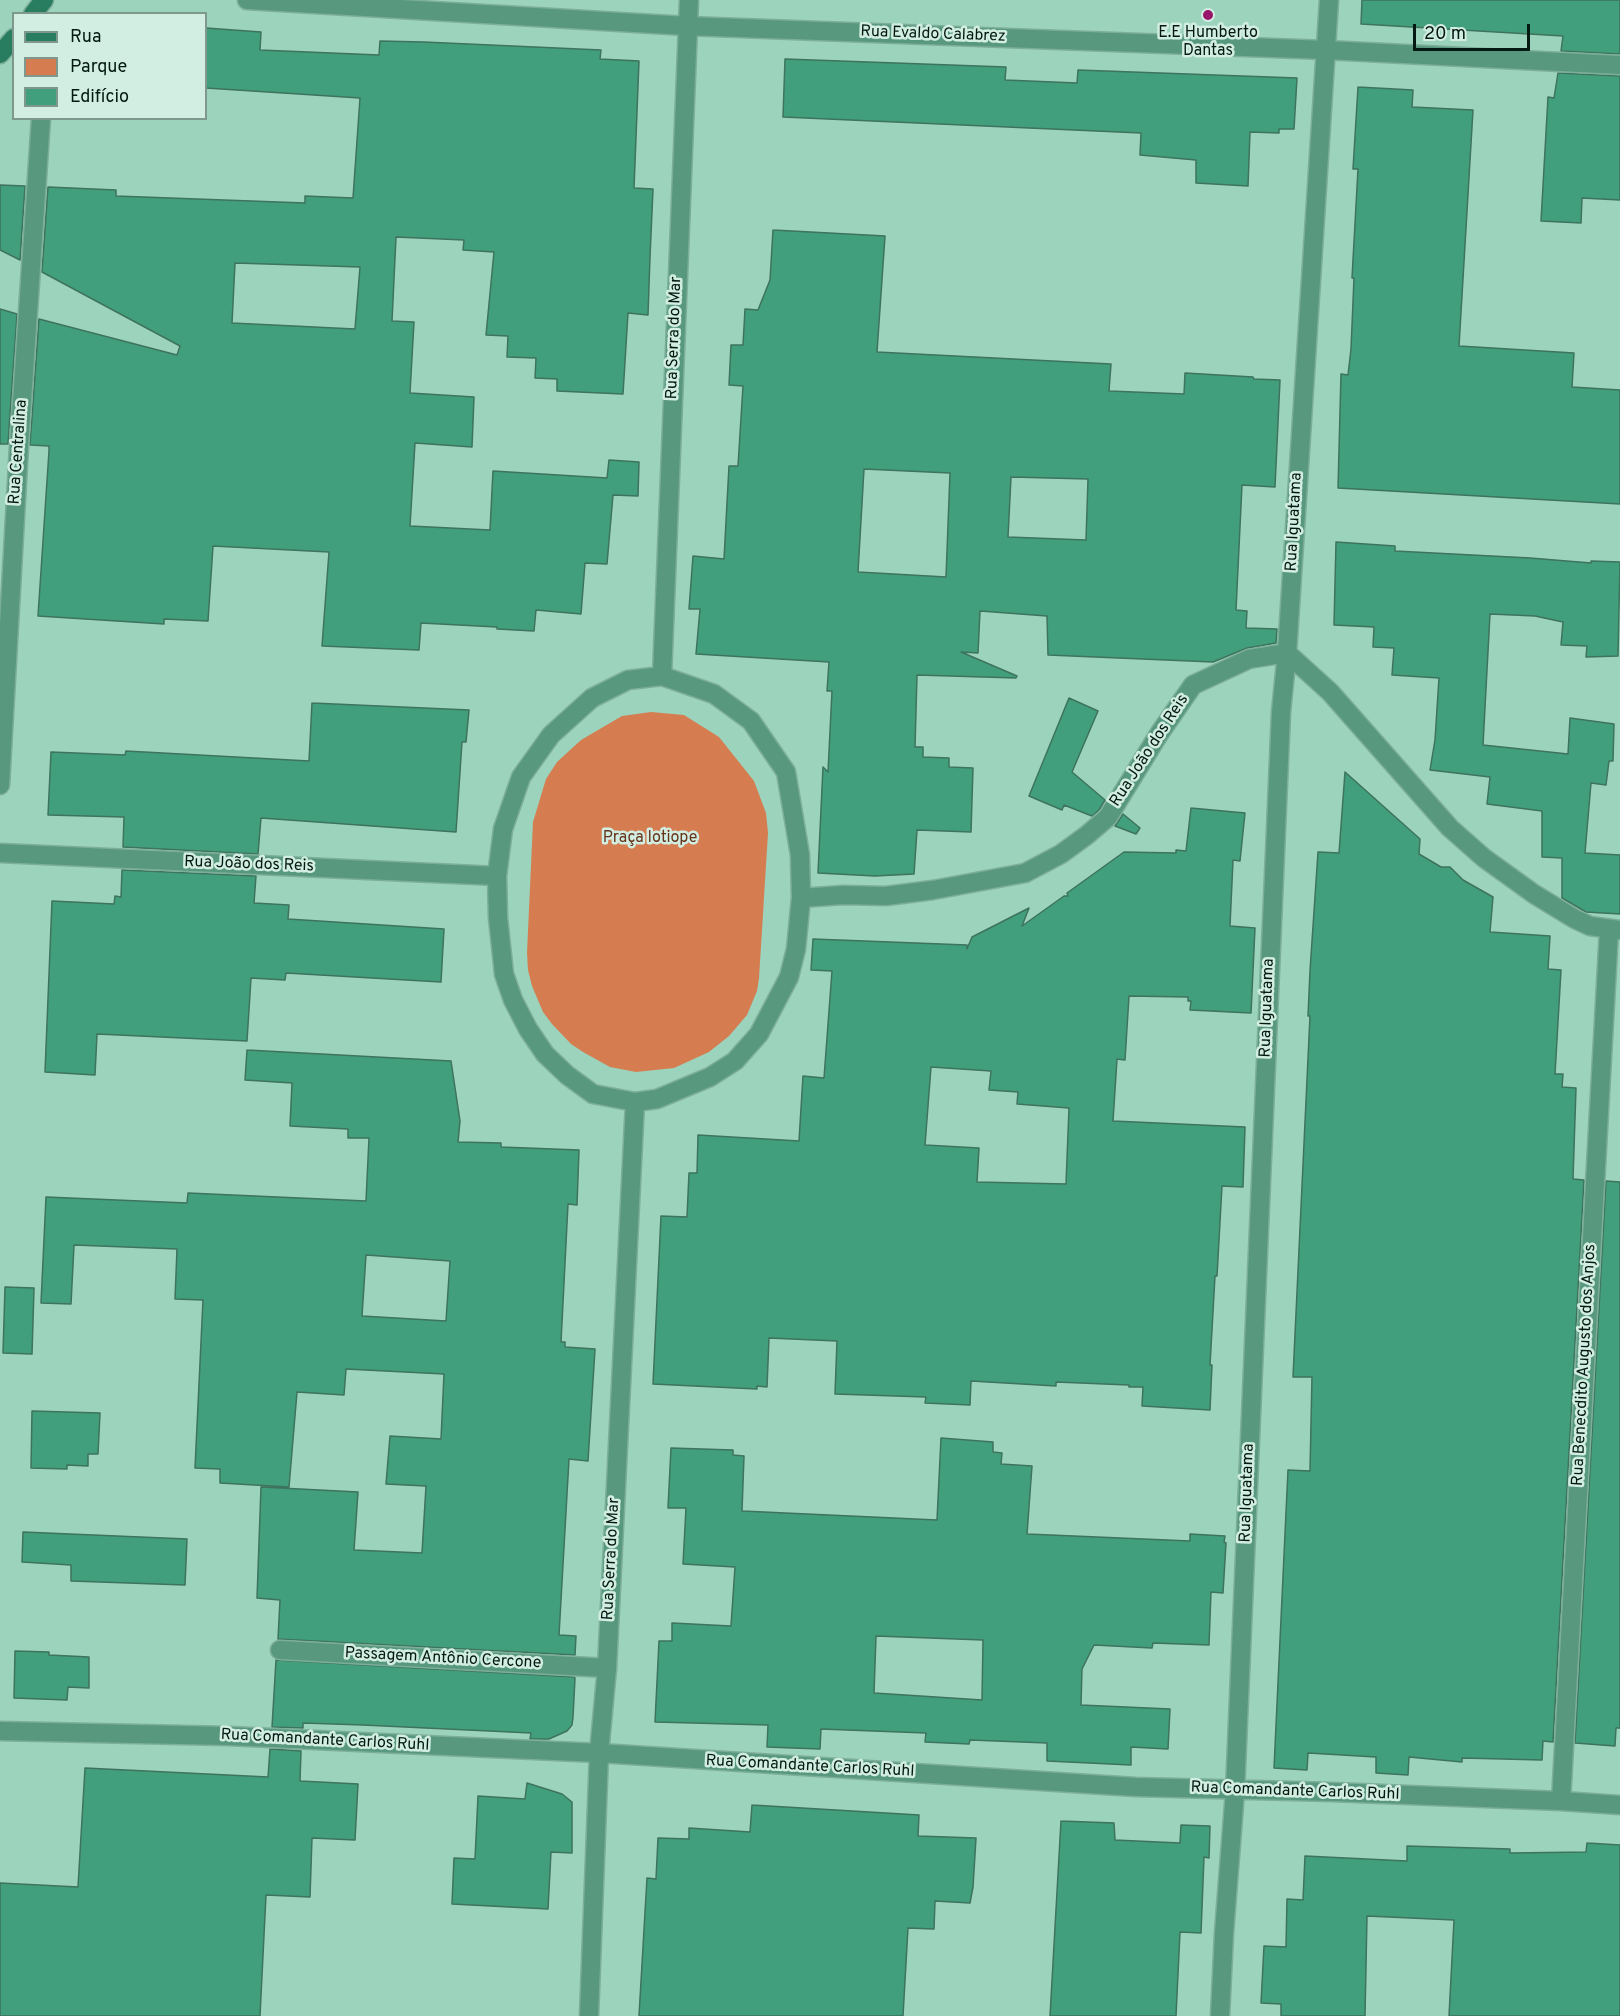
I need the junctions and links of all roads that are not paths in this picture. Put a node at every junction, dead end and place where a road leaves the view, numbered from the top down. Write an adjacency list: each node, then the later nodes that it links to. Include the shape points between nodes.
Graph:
1 (44, 0): 5 (street)
2 (247, 0): 6 (street, Rua Evaldo Calabrez)
3 (689, 0): 6 (street, Rua Serra do Mar)
4 (1329, 0): 8 (street, Rua Iguatama)
5 (35, 12)
6 (687, 26): 8 (street, Rua Evaldo Calabrez); 13 (street, Rua Serra do Mar)
7 (12, 40): 9 (street)
8 (1326, 50): 10 (street, Rua Evaldo Calabrez); 12 (street, Rua Iguatama)
9 (0, 54)
10 (1620, 65)
11 (40, 120): 14 (street, Rua Centralina)
12 (1287, 653): 17 (street, Rua João dos Reis, via 1249,659 1193,685 1108,817 1061,854 1025,873 886,896); 18 (street, via 1330,692 1450,828 1484,858 1575,919); 24 (street, Rua Iguatama, via 1271,935)
13 (662, 676): 16 (street, via 628,680 592,698 550,735 521,777 503,829); 17 (street, via 714,694 751,720 786,772 800,855)
14 (0, 785)
15 (0, 853): 16 (street, Rua João dos Reis)
16 (497, 876): 19 (street, via 504,974 528,1029 545,1054 593,1094)
17 (801, 898): 19 (street, via 789,977 759,1034 735,1061 710,1077 657,1099)
18 (1615, 930): 25 (street, Rua Benecdito Augusto dos Anjos)
19 (635, 1102): 21 (street, Rua Serra do Mar)
20 (280, 1650): 21 (street, Passagem Antônio Cercone)
21 (607, 1668): 23 (street, Rua Serra do Mar)
22 (0, 1731): 23 (street, Rua Comandante Carlos Ruhl, via 228,1736)
23 (599, 1754): 24 (street, Rua Comandante Carlos Ruhl); 27 (street, Rua Serra do Mar)
24 (1236, 1791): 25 (street, Rua Comandante Carlos Ruhl); 28 (street, Rua Iguatama)
25 (1561, 1801): 26 (street, Rua Comandante Carlos Ruhl)
26 (1620, 1805)
27 (589, 2016)
28 (1220, 2016)

